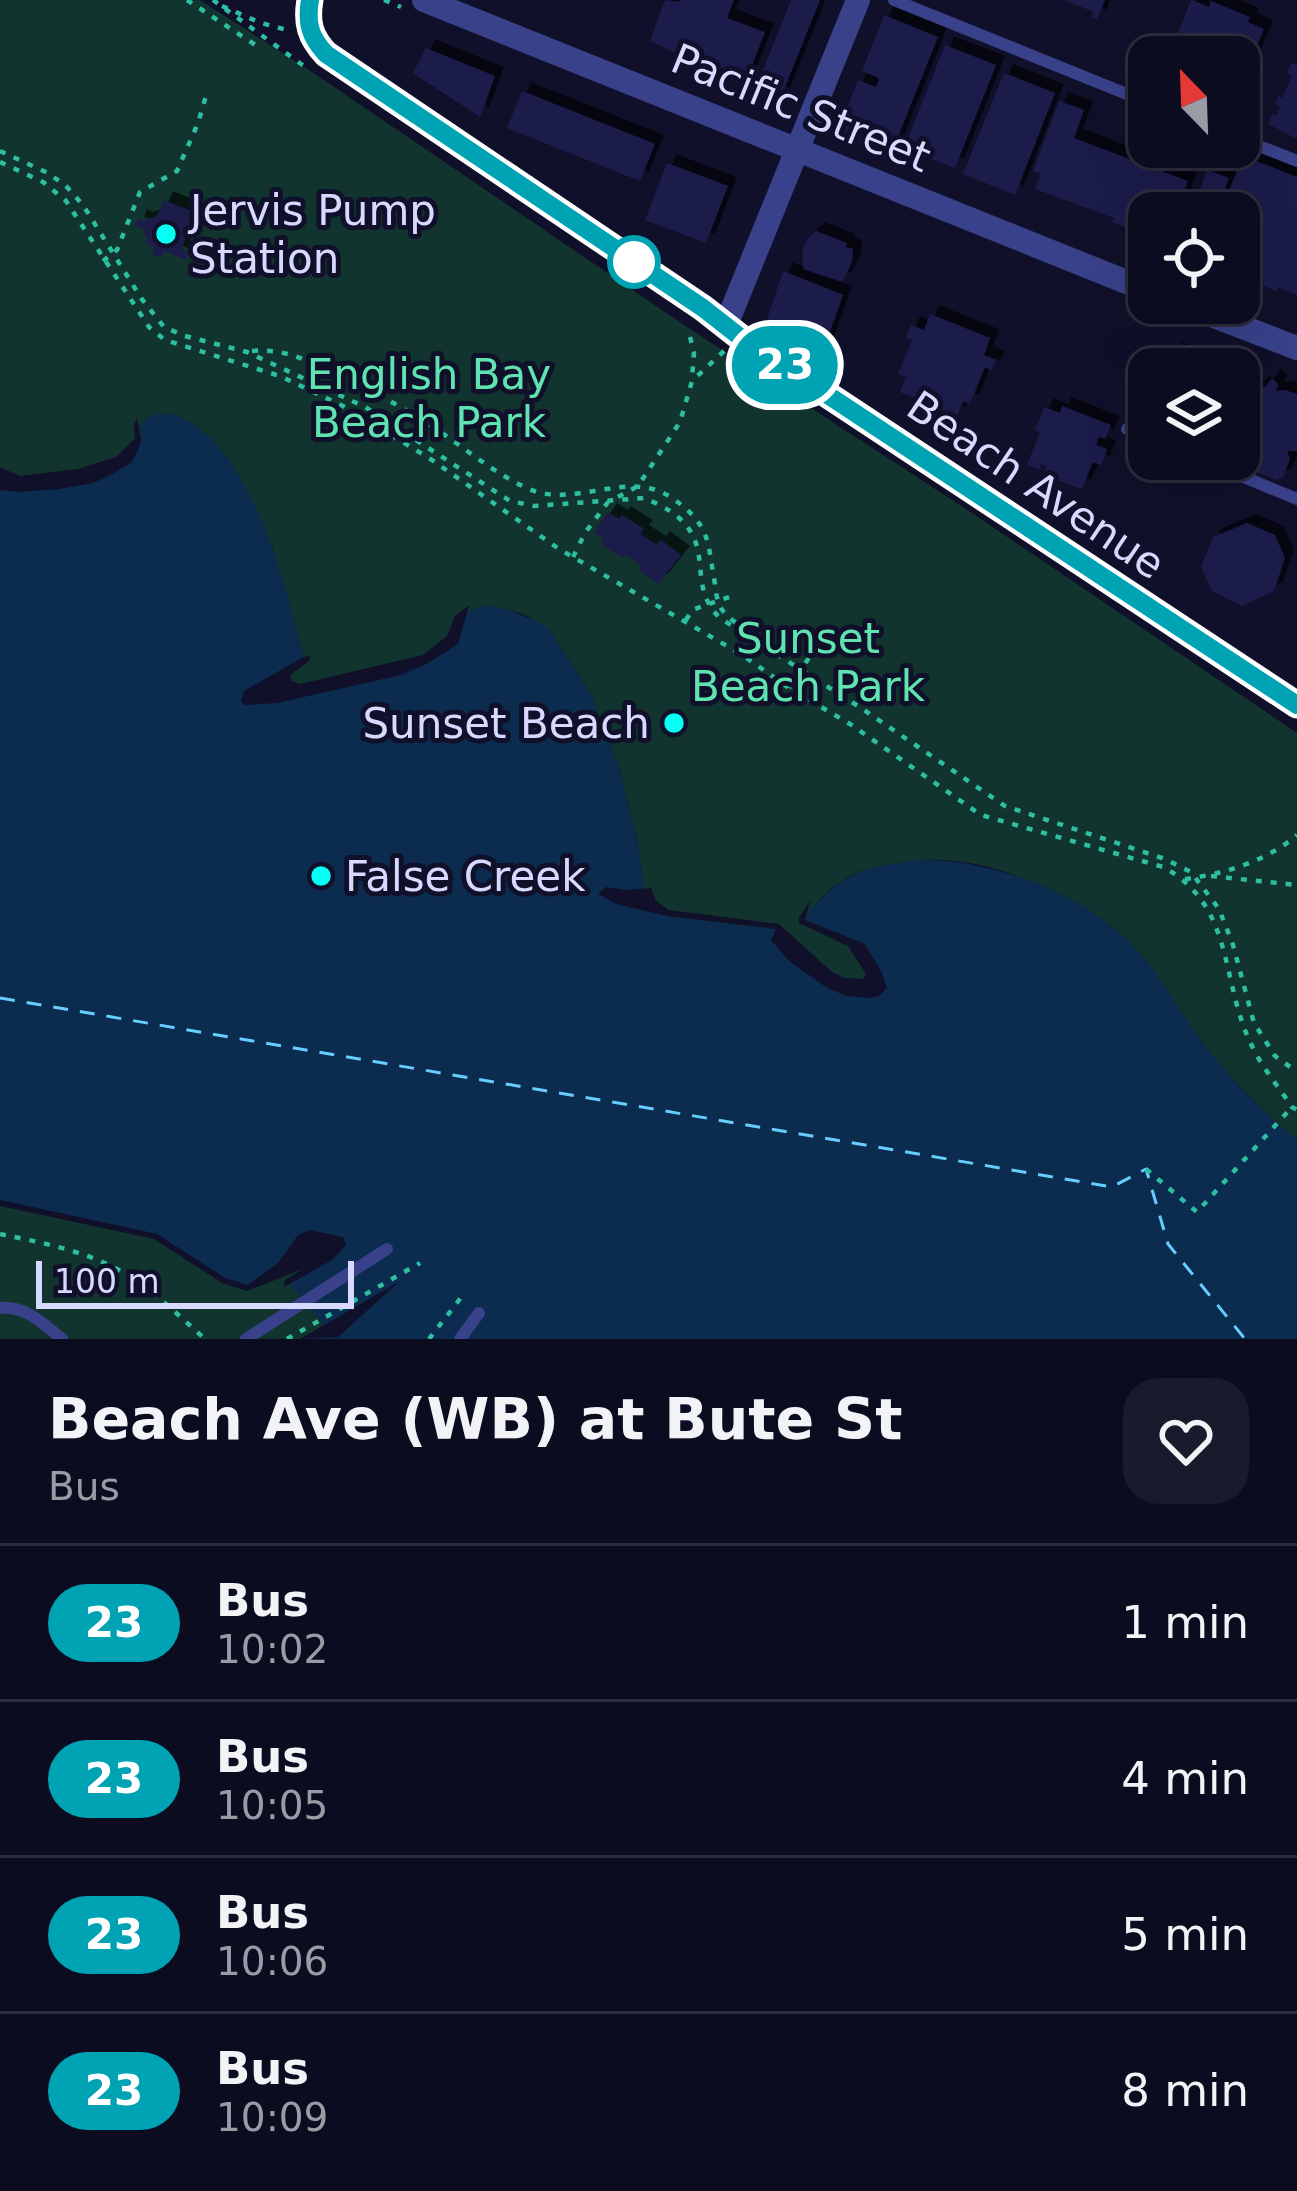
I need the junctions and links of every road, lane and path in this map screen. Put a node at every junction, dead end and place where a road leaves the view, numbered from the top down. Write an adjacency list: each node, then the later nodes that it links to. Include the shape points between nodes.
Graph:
1 (187, 0): 8 (path)
2 (213, 0): 7 (path)
3 (310, 0): 9 (street)
4 (424, 0): 13 (street, Pacific Street)
5 (858, 0): 13 (street)
6 (894, 0): 10 (lane)
7 (222, 6): 9 (path); 9 (path, via 284,28)
8 (260, 48)
9 (306, 50): 21 (street, Beach Avenue, via 326,54)
10 (1128, 95)
11 (206, 96): 17 (path, via 177,171 140,193)
12 (1260, 146): 15 (lane)
13 (799, 149): 19 (street, Pacific Street); 21 (street)
14 (0, 151): 17 (path, via 66,186)
15 (1297, 161)
16 (0, 162): 18 (path, via 66,201)
17 (113, 254): 18 (path); 25 (path, via 164,326)
18 (103, 261): 31 (path, via 165,340 280,376 347,408)
19 (1128, 282)
20 (1233, 324): 23 (street)
21 (726, 325): 42 (street, Beach Avenue)
22 (690, 337): 26 (path)
23 (1297, 349)
24 (724, 351): 26 (path)
25 (247, 352): 28 (path, via 292,353 365,387 534,491); 29 (path, via 365,406 510,501)
26 (692, 380): 28 (path, via 680,422)
27 (1251, 480): 30 (lane)
28 (638, 486): 29 (path); 33 (path, via 668,494 704,529)
29 (614, 499): 31 (path); 34 (path, via 644,498 693,533)
30 (1297, 499)
31 (573, 557): 35 (path)
32 (732, 596): 33 (path)
33 (718, 601): 34 (path); 37 (path)
34 (708, 604): 35 (path); 37 (path)
35 (685, 622): 38 (path)
36 (762, 623): 37 (path)
37 (753, 637): 38 (path); 40 (path)
38 (741, 654): 41 (path)
39 (810, 656): 40 (path)
40 (801, 669): 41 (path); 45 (path, via 1005,806)
41 (789, 688): 46 (path, via 981,815)
42 (1297, 705)
43 (1297, 835): 44 (path, via 1272,853)
44 (1205, 875): 45 (path); 47 (path)
45 (1197, 878): 46 (path); 48 (path, via 1219,909 1254,1023)
46 (1185, 879): 49 (path, via 1211,911 1251,1044)
47 (1297, 885)
48 (1297, 1072)
49 (1294, 1108): 50 (path, via 1197,1212)
50 (1146, 1169)
51 (0, 1234): 57 (path, via 113,1267)
52 (387, 1249): 59 (lane)
53 (420, 1262): 60 (path)
54 (464, 1295): 61 (path)
55 (0, 1308): 58 (lane, via 29,1312)
56 (479, 1313): 62 (lane)
57 (204, 1338)
58 (62, 1339)
59 (246, 1339)
60 (287, 1339)
61 (429, 1339)
62 (460, 1339)

